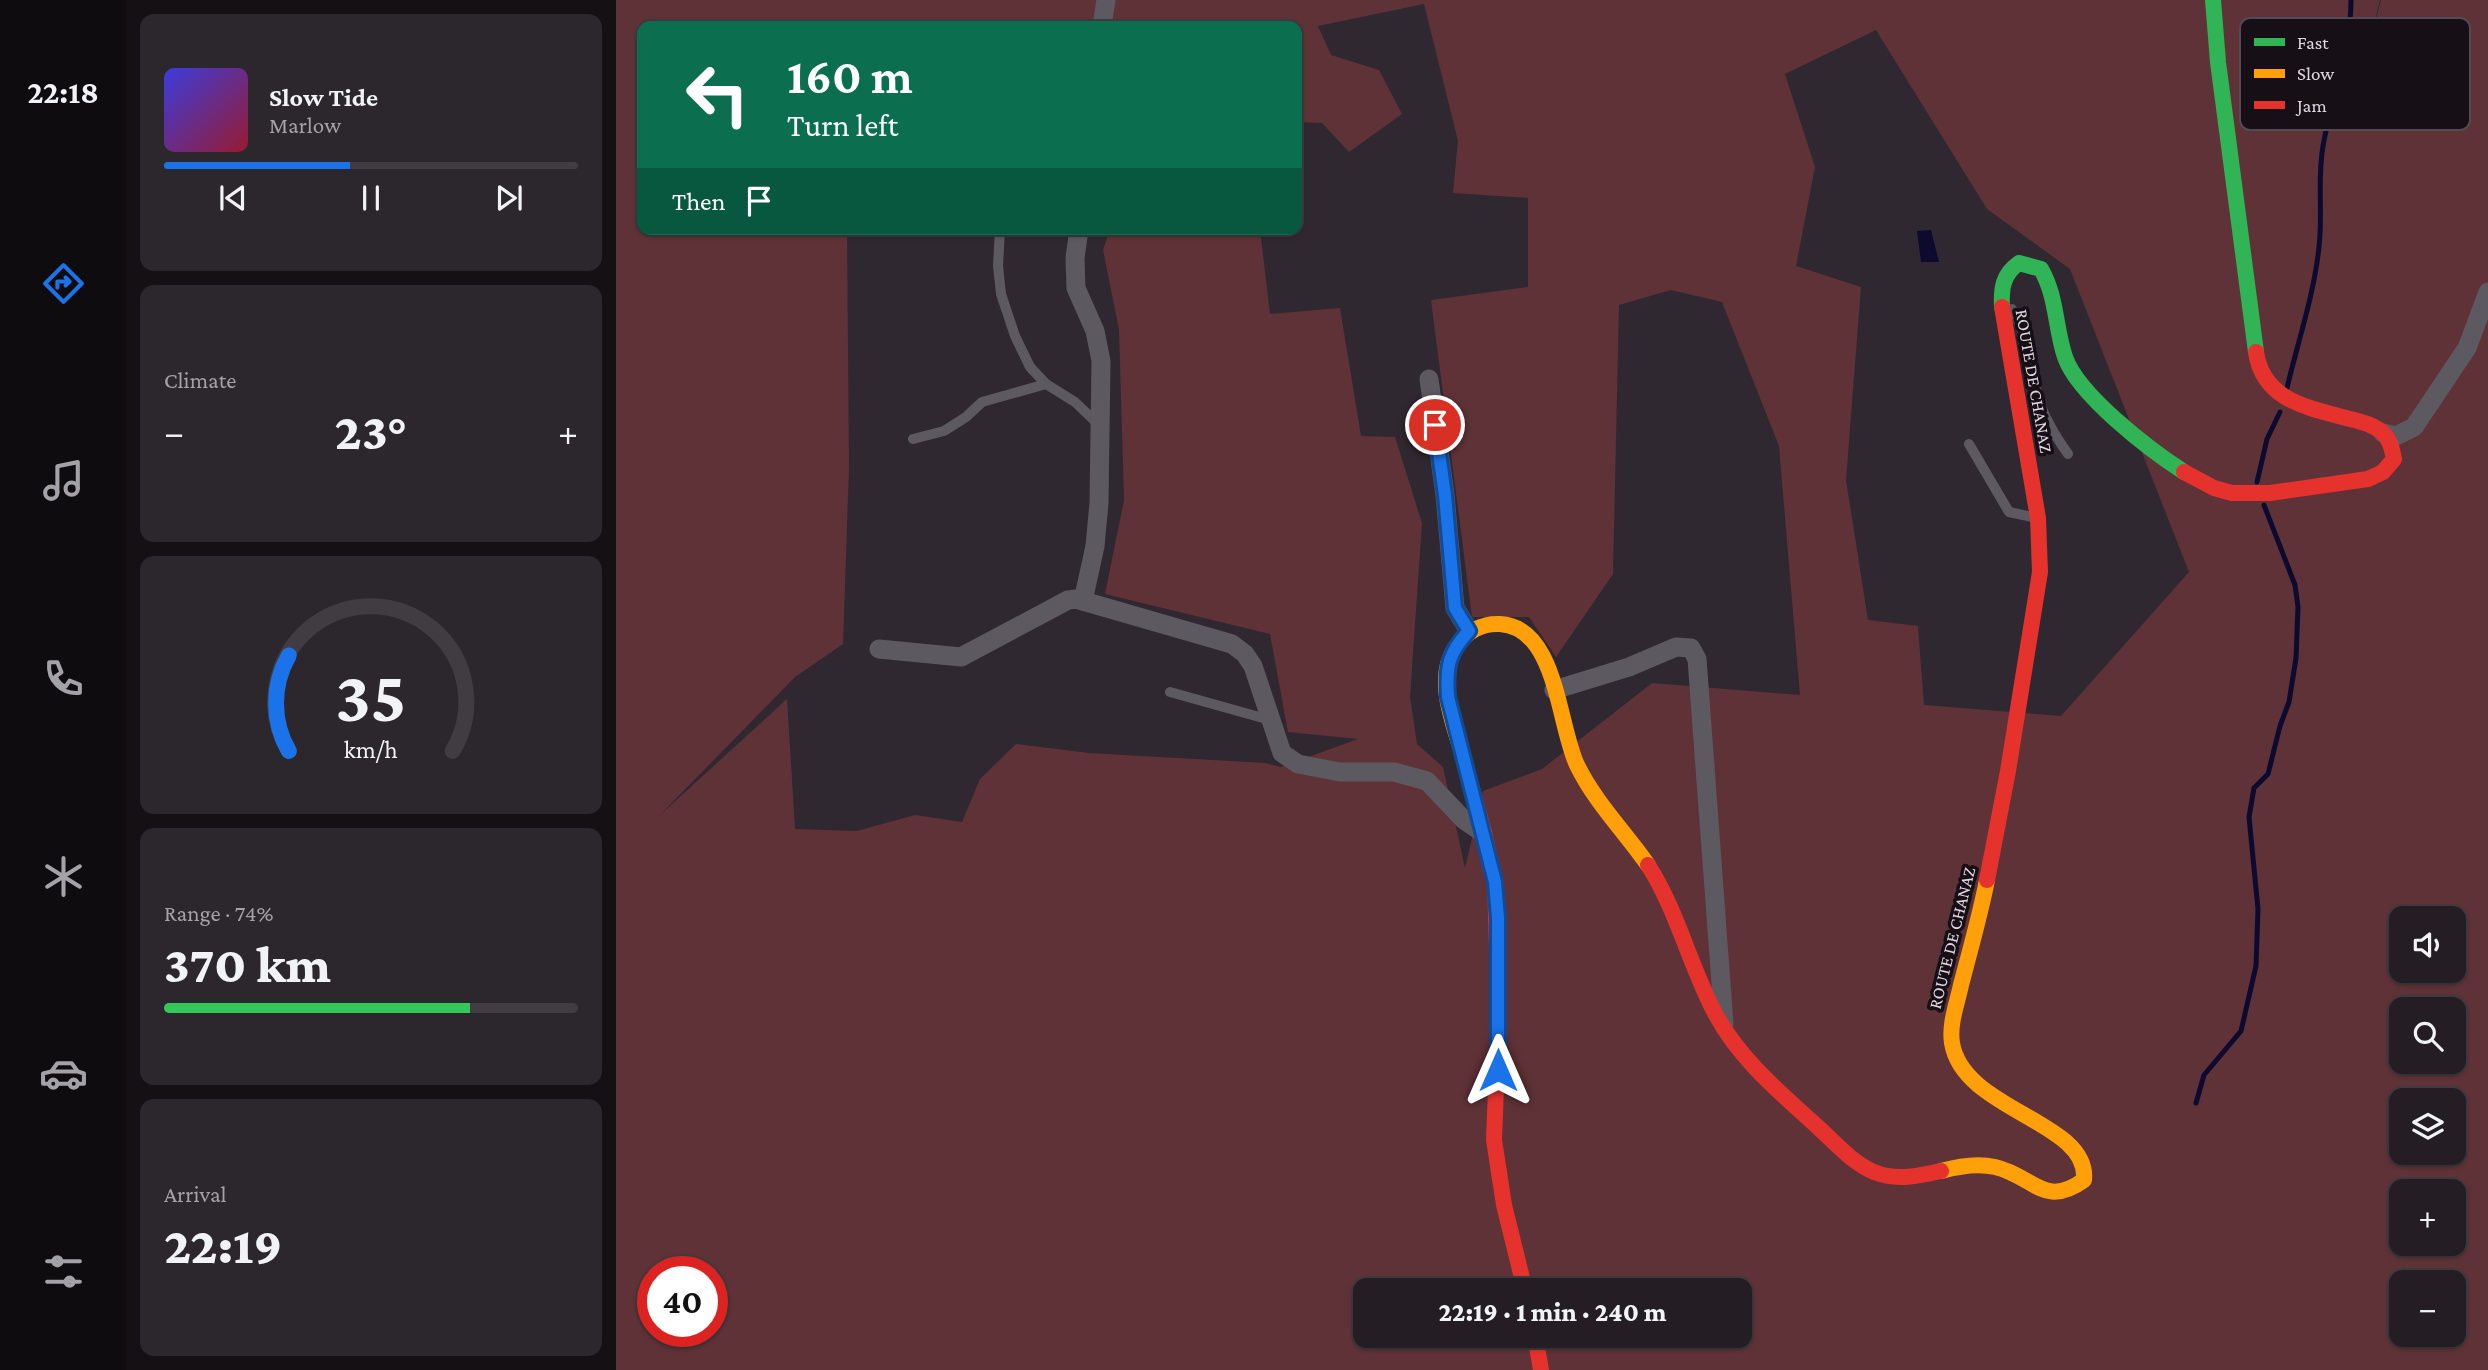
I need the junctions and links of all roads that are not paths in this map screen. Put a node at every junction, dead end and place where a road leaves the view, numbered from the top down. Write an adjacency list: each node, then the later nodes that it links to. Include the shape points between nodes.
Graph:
1 (1106, 0): 3 (street)
2 (2213, 0): 11 (street, via 2258,367 2266,384 2280,396)
3 (1103, 21)
4 (1000, 235): 9 (lane, via 1001,294 1030,367)
5 (1078, 235): 10 (street, via 1076,288 1095,331 1101,361)
6 (2488, 292): 11 (street, via 2467,348 2414,427 2396,436)
7 (2001, 294): 11 (street, ROUTE DE CHANAZ, via 2009,269 2019,263 2041,269 2050,282 2066,360 2082,387 2179,468 2216,489 2275,492 2368,479 2389,468 2394,459); 14 (lane, via 2014,312 2040,402); 15 (street, ROUTE DE CHANAZ)
8 (1429, 379): 17 (street, via 1455,608)
9 (1046, 384): 10 (lane, via 1075,402); 12 (lane, via 982,402 944,431)
10 (1101, 428): 16 (street, via 1095,546)
11 (2383, 433)
12 (913, 439)
13 (1969, 444): 15 (lane, via 2009,512)
14 (2068, 454)
15 (2038, 518): 23 (street, ROUTE DE CHANAZ, via 2040,572 2008,771 1951,1038 1954,1055 1966,1075 2074,1147 2084,1180 2056,1194 2001,1167 1950,1169 1917,1178 1873,1171 1828,1137)
16 (1083, 601): 18 (street, via 1068,600 961,657); 21 (street, via 1232,644 1253,666)
17 (1469, 631): 19 (street, ROUTE DE CHANAZ, via 1495,623 1527,633 1538,645); 22 (street, via 1450,657 1446,672 1448,697)
18 (879, 649)
19 (1553, 690): 23 (street, ROUTE DE CHANAZ, via 1576,762 1661,886); 23 (street, via 1676,647 1691,648 1697,659)
20 (1170, 692): 21 (lane)
21 (1272, 720): 22 (street, via 1282,753 1298,764 1340,772 1394,772 1427,781)
22 (1483, 834): 24 (street, via 1498,918 1497,1160)
23 (1725, 1032)
24 (1522, 1278)
25 (1537, 1348): 26 (street)
26 (1541, 1370)

